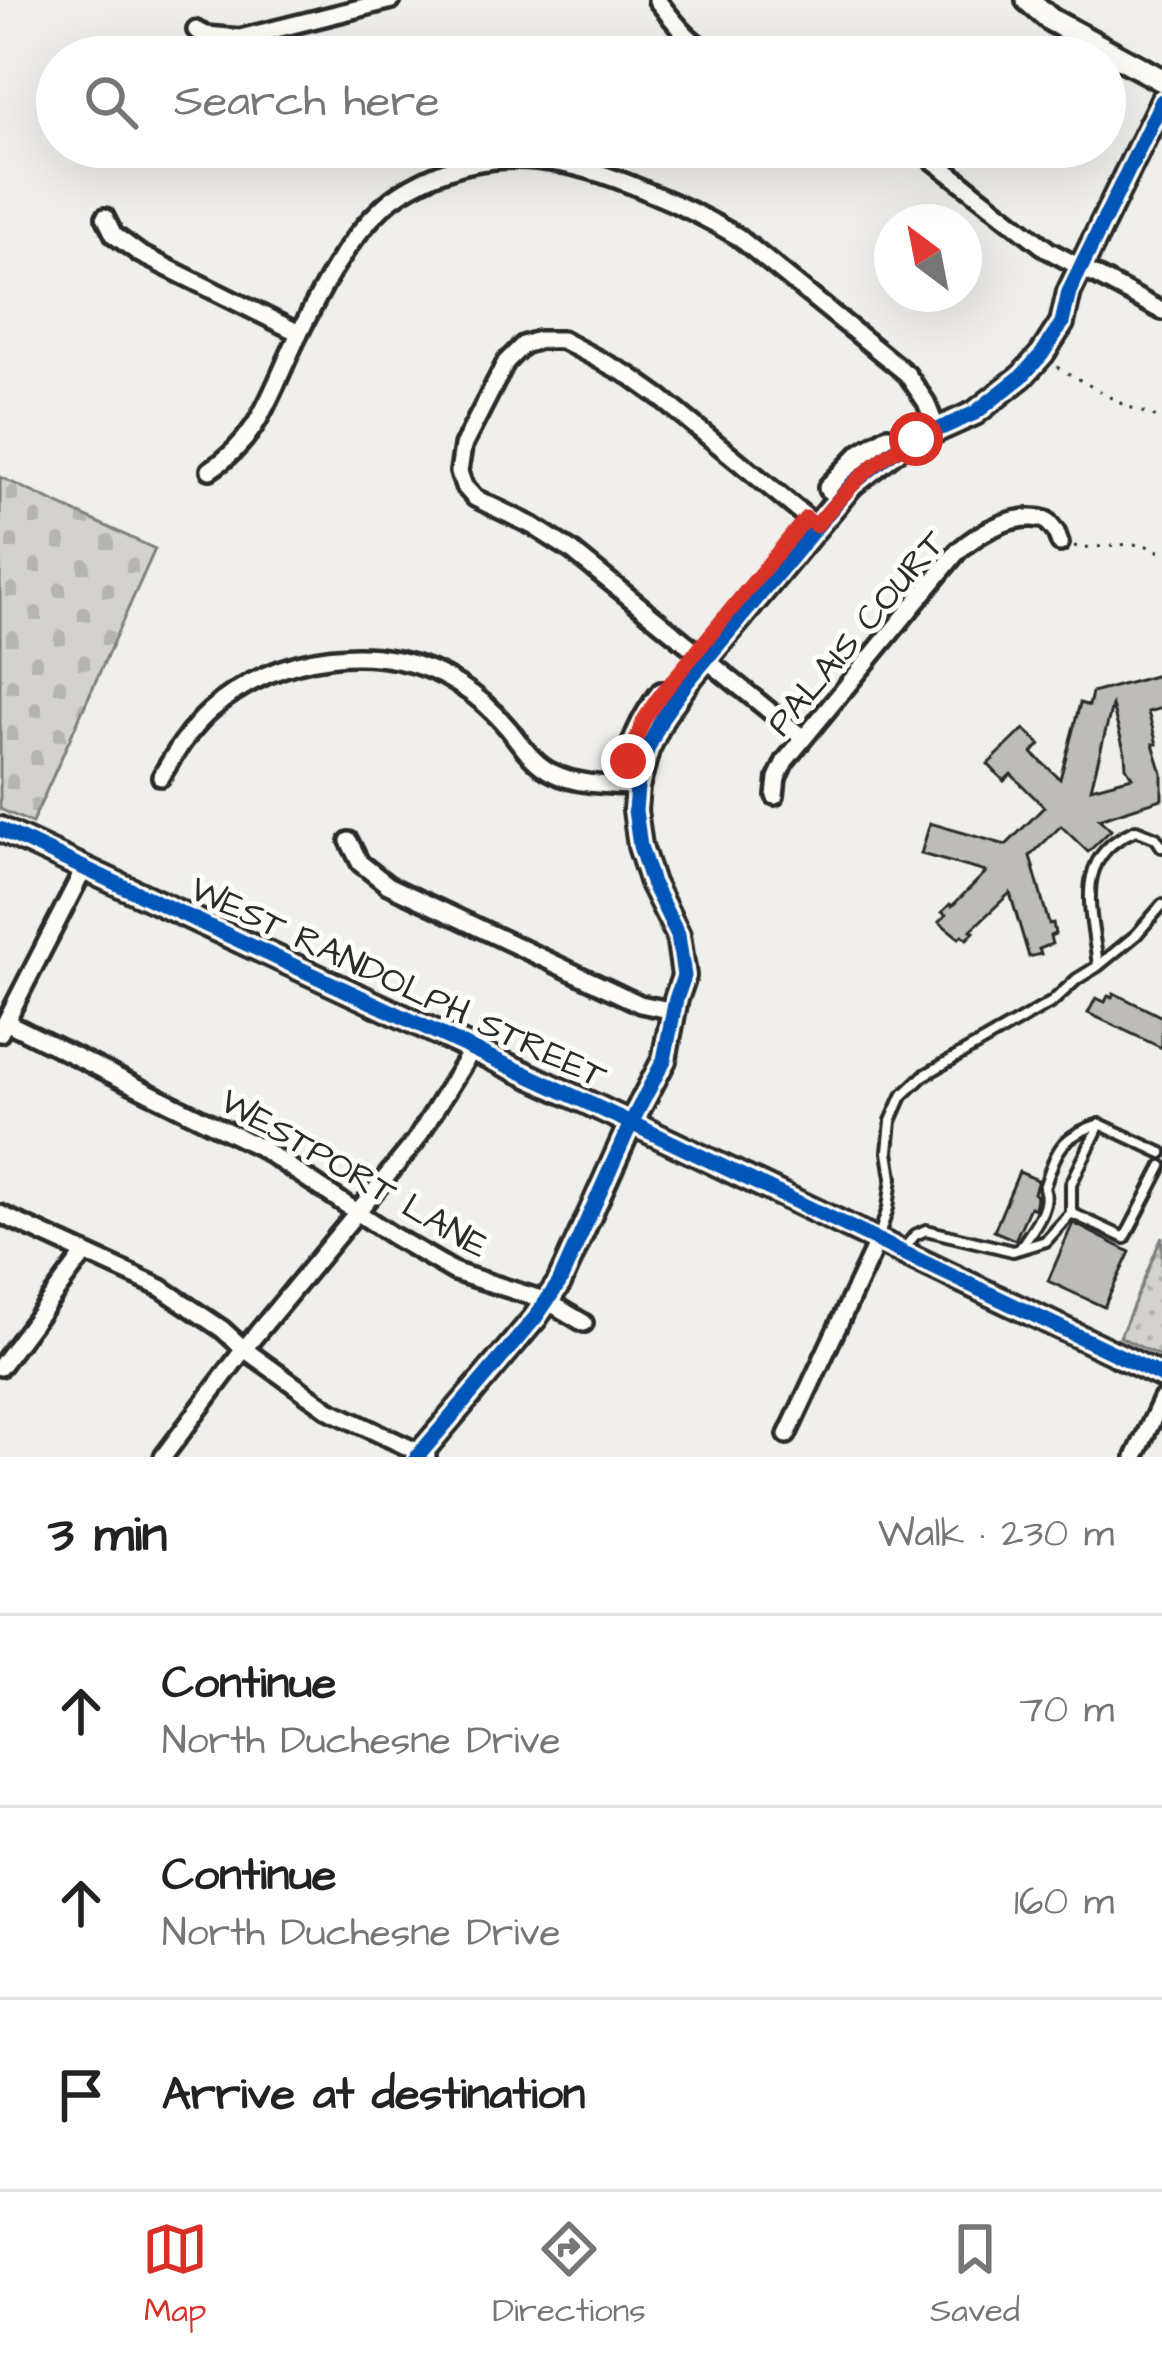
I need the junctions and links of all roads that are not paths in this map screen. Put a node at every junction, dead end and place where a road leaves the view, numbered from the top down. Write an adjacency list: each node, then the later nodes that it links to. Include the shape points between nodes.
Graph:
1 (392, 0): 7 (street)
2 (657, 0): 8 (street)
3 (1010, 0): 9 (street)
4 (1028, 0): 10 (street)
5 (196, 30): 6 (street)
6 (217, 36)
7 (248, 36)
8 (685, 36)
9 (1054, 36)
10 (1081, 36)
11 (1126, 61): 13 (street)
12 (1126, 78): 14 (street)
13 (1162, 80)
14 (1162, 99): 19 (street)
15 (455, 168): 22 (street, via 373,217 336,262)
16 (582, 168): 23 (street, via 715,221 907,374)
17 (943, 168): 19 (street)
18 (105, 217): 22 (street, via 140,254)
19 (1081, 270): 20 (street); 21 (street)
20 (1069, 292): 23 (street, via 1017,363); 23 (street, via 1062,323 1022,376 991,402)
21 (1162, 311)
22 (299, 333): 24 (street, via 255,428)
23 (935, 425): 25 (street, via 882,458)
24 (210, 470)
25 (811, 522): 27 (street); 27 (street, via 630,376 562,340 530,342 510,356 463,446 464,486 572,551)
26 (1060, 543): 28 (street, PALAIS COURT, via 1038,517 970,541)
27 (702, 654): 28 (street); 30 (street)
28 (803, 738): 31 (street, PALAIS COURT, via 777,778)
29 (161, 777): 30 (street, via 199,722 232,694 276,672 355,656 446,677 554,774)
30 (631, 786): 38 (street, via 640,846 680,949 684,976)
31 (775, 796)
32 (0, 829): 35 (street, WEST RANDOLPH STREET)
33 (349, 841): 38 (street, via 360,863 388,885 640,1004)
34 (1162, 847): 37 (lane, via 1136,830 1117,838 1094,865 1088,884)
35 (85, 867): 39 (street); 40 (street, WEST RANDOLPH STREET)
36 (1162, 904): 37 (lane)
37 (1098, 966): 48 (lane, via 902,1096 891,1121 892,1178)
38 (675, 1005): 41 (street, via 664,1060)
39 (3, 1028): 45 (street, WESTPORT LANE, via 261,1148)
40 (472, 1050): 41 (street, WEST RANDOLPH STREET); 45 (street)
41 (632, 1123): 48 (street, WEST RANDOLPH STREET); 52 (street)
42 (1100, 1124): 43 (lane); 46 (lane, via 1071,1184); 49 (lane, via 1060,1145 1046,1206)
43 (1162, 1153)
44 (1162, 1166): 46 (lane, via 1125,1238)
45 (359, 1212): 52 (street, WESTPORT LANE, via 455,1272); 54 (street)
46 (1071, 1213): 49 (lane, via 1046,1241)
47 (0, 1214): 51 (street)
48 (878, 1240): 50 (street, WEST RANDOLPH STREET); 58 (street)
49 (1021, 1249): 50 (lane, via 926,1230)
50 (902, 1252): 56 (street, WEST RANDOLPH STREET)
51 (85, 1253): 54 (street, via 160,1288); 55 (street)
52 (548, 1301): 53 (street, WESTPORT LANE); 59 (street)
53 (584, 1324)
54 (244, 1349): 59 (street, via 329,1410); 60 (street)
55 (0, 1366)
56 (1162, 1376)
57 (1162, 1399): 61 (street)
58 (787, 1435)
59 (422, 1456)
60 (163, 1457)
61 (1135, 1457)

